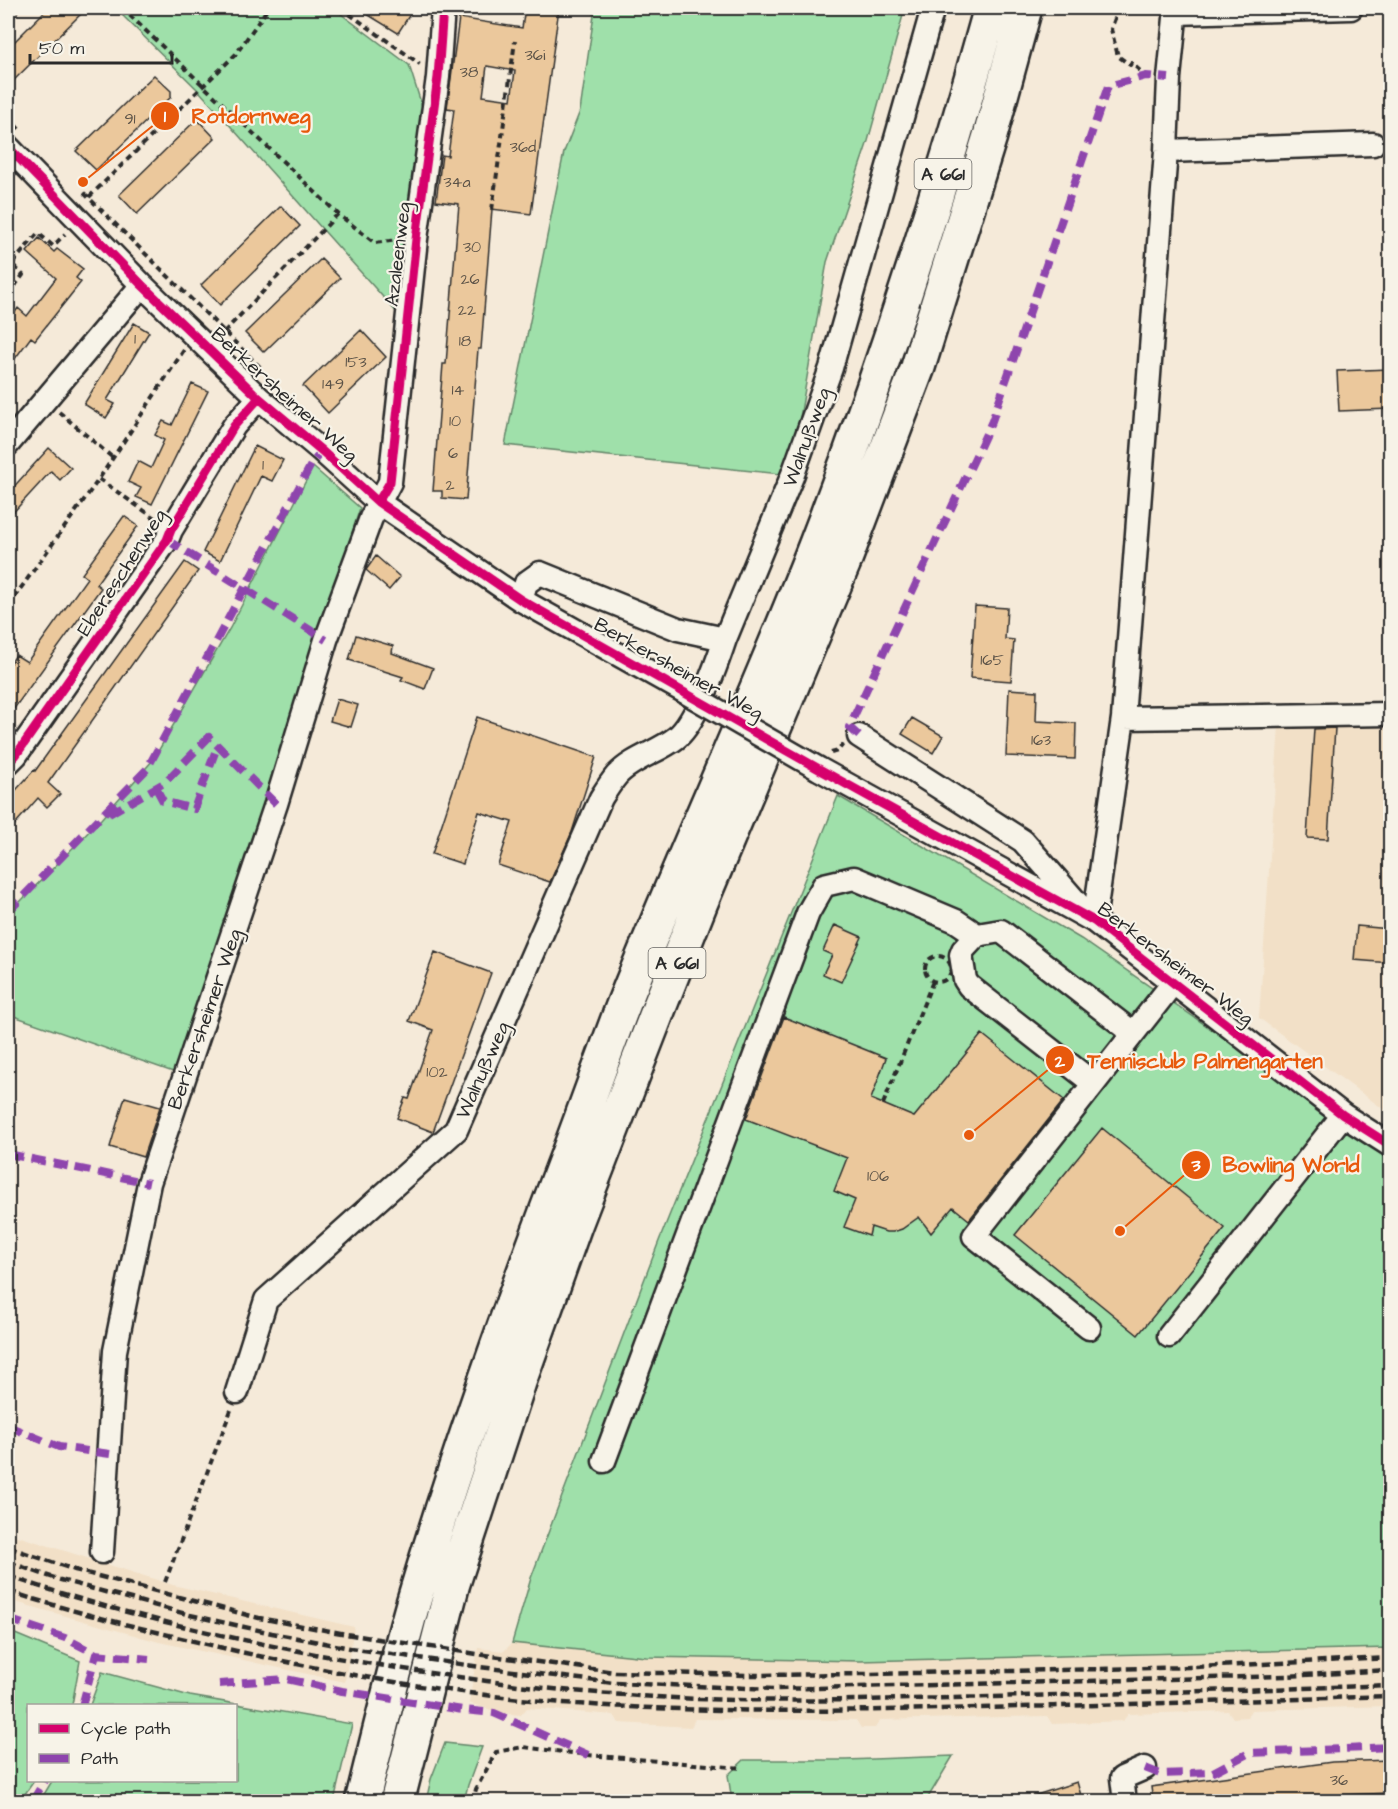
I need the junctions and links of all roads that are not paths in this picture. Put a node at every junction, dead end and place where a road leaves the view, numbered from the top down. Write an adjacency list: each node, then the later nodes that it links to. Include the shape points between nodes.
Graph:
1 (444, 8): 13 (street, Azaleenweg, via 390,482)
2 (933, 8): 15 (street, Walnußweg, via 831,368)
3 (991, 8): 33 (highway, A 661, via 957,132 857,434 763,676 623,1007 490,1367 412,1610)
4 (1025, 8): 34 (highway, A 661, via 990,136 918,367 839,573 659,1008 519,1382 453,1583)
5 (1351, 8): 6 (street)
6 (1176, 10): 9 (street)
7 (16, 140): 10 (street, Berkersheimer Weg)
8 (1373, 144): 9 (street)
9 (1166, 151): 17 (street)
10 (142, 285): 11 (street, Berkersheimer Weg); 12 (street)
11 (259, 398): 13 (street, Berkersheimer Weg); 19 (street, Ebereschenweg, via 234,426 167,540)
12 (8, 444)
13 (378, 502): 14 (street, Berkersheimer Weg); 31 (street, Berkersheimer Weg, via 326,640 276,804 149,1183 115,1351)
14 (521, 600): 15 (street, via 526,583 540,573 678,629); 20 (street, Berkersheimer Weg, bridge)
15 (726, 639): 29 (street, Walnußweg, via 714,672 682,732 617,774 601,798 456,1130 266,1300)
16 (1390, 714): 17 (street)
17 (1123, 718): 20 (street)
18 (859, 736): 20 (street, via 1023,841)
19 (8, 763)
20 (1094, 921): 22 (street, Berkersheimer Weg)
21 (977, 934): 23 (street, via 1001,931); 24 (street, via 961,955 969,986); 30 (street, via 956,921 854,878 824,885 808,913)
22 (1173, 982): 23 (street, Berkersheimer Weg); 25 (street, Berkersheimer Weg)
23 (1133, 1033): 24 (street, Berkersheimer Weg)
24 (1093, 1083): 27 (street, Berkersheimer Weg, via 974,1236)
25 (1343, 1115): 26 (street, Berkersheimer Weg); 28 (street)
26 (1390, 1145)
27 (1089, 1328)
28 (1168, 1336)
29 (237, 1392)
30 (604, 1461)
31 (102, 1552)
32 (1145, 1768): 35 (street, via 1122,1778)
33 (362, 1802)
34 (396, 1802)
35 (1125, 1802)

